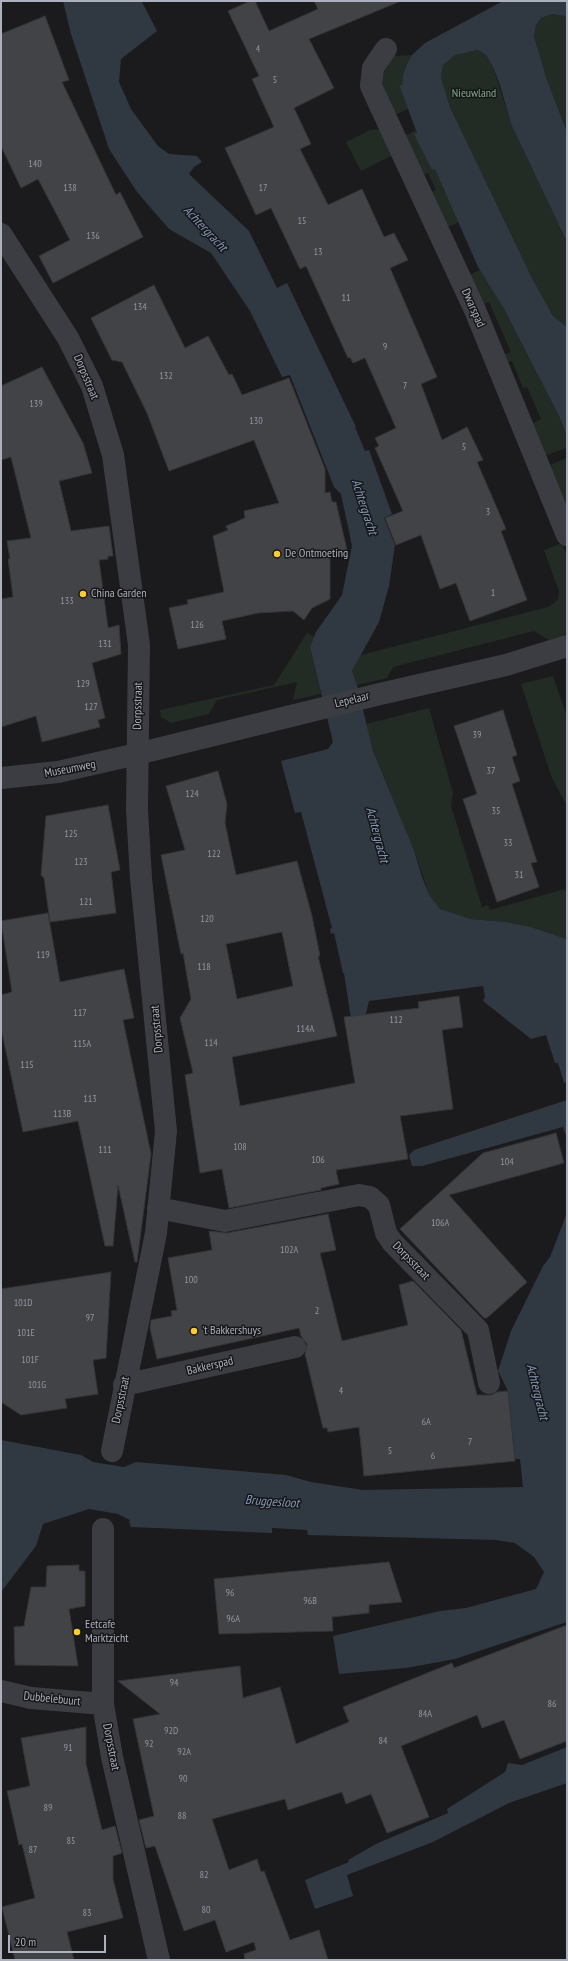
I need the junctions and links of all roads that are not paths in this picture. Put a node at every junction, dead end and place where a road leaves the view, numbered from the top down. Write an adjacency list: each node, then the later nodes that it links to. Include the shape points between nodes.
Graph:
1 (386, 49): 3 (street, Dwarspad, via 373,68 371,86 475,310)
2 (1, 234): 5 (street, Dorpsstraat, via 68,338 92,386 113,455 139,645)
3 (567, 535)
4 (567, 646): 5 (street, Lepelaar, via 506,664)
5 (137, 754): 6 (street, Museumweg, via 58,772); 7 (street, Dorpsstraat, via 141,878 166,1131)
6 (1, 778)
7 (158, 1208): 9 (street, Dorpsstraat, via 225,1221 359,1195 370,1197 379,1205 386,1233 392,1242 478,1330); 10 (street, Dorpsstraat, via 156,1233)
8 (295, 1347): 10 (street, Bakkerspad)
9 (490, 1383)
10 (124, 1385): 11 (street, Dorpsstraat)
11 (112, 1450)
12 (103, 1529): 14 (street, Dorpsstraat)
13 (1, 1691): 14 (street, Dubbelebuurt, via 31,1698)
14 (103, 1704): 15 (street, Dorpsstraat, via 112,1757)
15 (159, 1960)

